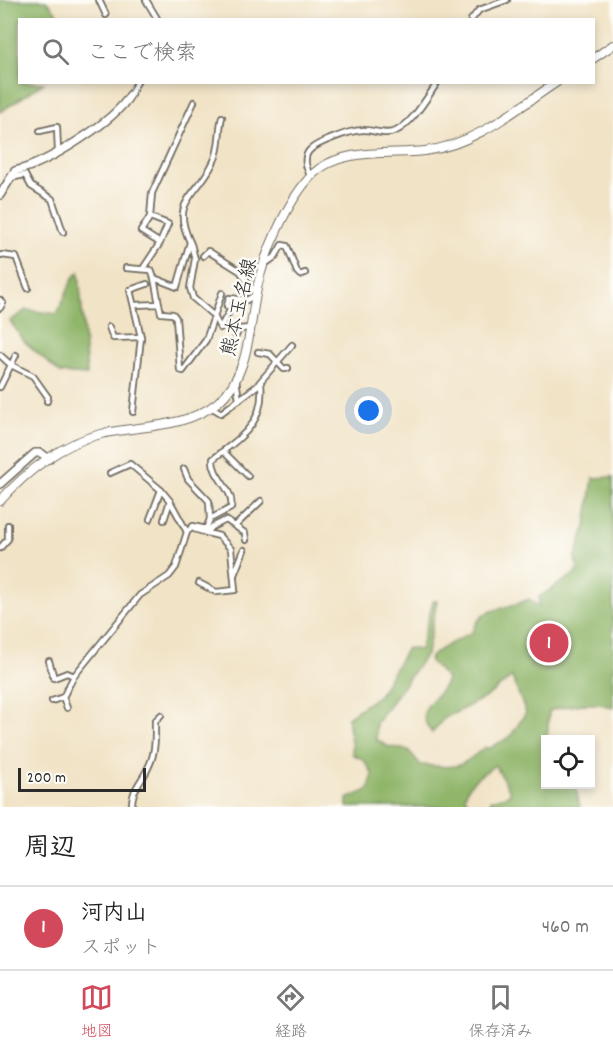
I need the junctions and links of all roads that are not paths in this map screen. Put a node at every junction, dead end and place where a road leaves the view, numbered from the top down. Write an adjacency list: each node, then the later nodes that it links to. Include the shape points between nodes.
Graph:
1 (99, 0): 4 (street)
2 (146, 0): 5 (street)
3 (507, 0): 6 (street, via 483,7)
4 (106, 15)
5 (158, 18)
6 (473, 18)
7 (610, 47): 8 (main road)
8 (595, 57)
9 (136, 84): 12 (street)
10 (436, 84): 17 (street, via 398,130 348,132 311,148 305,163)
11 (554, 84): 17 (main road, 熊本玉名線, via 468,139 446,148 343,158 327,163)
12 (130, 95): 16 (street, via 117,113)
13 (194, 102): 20 (street, via 152,194)
14 (222, 117): 22 (street, via 214,162 184,205 181,223)
15 (40, 131): 16 (street, via 57,127)
16 (58, 151): 18 (street, via 37,165 15,171)
17 (311, 177): 26 (main road, 熊本玉名線, via 284,220)
18 (9, 179): 19 (street); 21 (street, via 25,175 31,186 52,199)
19 (0, 195)
20 (150, 217): 23 (street, via 141,231); 23 (street, via 168,224)
21 (63, 232)
22 (190, 242): 30 (street, via 177,287); 41 (street, via 195,259 190,288 193,298)
23 (160, 243): 27 (street)
24 (2, 255): 32 (street, via 16,257)
25 (203, 256): 34 (street, via 208,251 240,272)
26 (263, 265): 29 (street, via 275,257 282,245 287,246 297,272); 34 (main road, 熊本玉名線)
27 (144, 267): 28 (street); 30 (street, via 151,270)
28 (126, 268)
29 (305, 273)
30 (154, 278): 36 (street)
31 (147, 284): 37 (street, via 130,290)
32 (28, 288)
33 (222, 293): 41 (street)
34 (256, 294): 38 (street, via 247,300 229,298); 43 (main road, 熊本玉名線)
35 (0, 300): 39 (street)
36 (159, 304): 37 (street); 41 (street, via 161,313 176,318 183,371 206,340)
37 (135, 305): 45 (street)
38 (227, 306)
39 (0, 308)
40 (229, 312): 41 (street, via 220,328)
41 (214, 316)
42 (109, 327): 45 (street, via 113,338)
43 (250, 328): 44 (street, via 239,329); 53 (main road, 熊本玉名線)
44 (236, 336)
45 (141, 337): 59 (street)
46 (292, 345): 50 (street)
47 (258, 352): 50 (street, via 270,354)
48 (0, 355): 51 (street)
49 (16, 355): 51 (street)
50 (276, 361): 52 (street); 54 (street)
51 (11, 365): 55 (street); 57 (street, via 33,376)
52 (288, 368)
53 (236, 378): 56 (street); 58 (main road, 熊本玉名線)
54 (258, 383): 56 (street); 60 (street, via 262,396 255,419 237,443)
55 (0, 387)
56 (239, 400): 58 (street, via 221,413)
57 (47, 401)
58 (211, 407): 61 (main road, 熊本玉名線, via 183,420 100,434)
59 (132, 412)
60 (223, 451): 64 (street); 71 (street, via 213,459 213,465 232,503 229,510)
61 (49, 459): 65 (street, via 35,453); 67 (main road, 熊本玉名線)
62 (184, 469): 71 (street, via 209,501)
63 (110, 473): 66 (street, via 130,464)
64 (248, 476)
65 (0, 484)
66 (160, 490): 68 (street); 70 (street)
67 (0, 501)
68 (170, 501): 72 (street); 75 (street)
69 (261, 501): 74 (street)
70 (150, 519)
71 (210, 519): 75 (street, via 206,529 194,525)
72 (164, 520)
73 (8, 525): 78 (street, via 8,539)
74 (235, 526): 76 (street, via 226,520); 77 (street, via 245,533)
75 (190, 530): 76 (street); 83 (street, via 169,576 140,595)
76 (207, 533): 80 (street, via 219,536 231,549)
77 (246, 540)
78 (0, 548)
79 (244, 550): 80 (street)
80 (234, 574): 81 (street, via 235,590 216,592)
81 (199, 583)
82 (49, 661): 83 (street, via 54,678 67,673)
83 (74, 676): 84 (street)
84 (63, 697): 85 (street); 86 (street)
85 (52, 701)
86 (67, 708)
87 (161, 715): 88 (street, via 155,721 155,748 148,768 132,793)
88 (132, 807)

